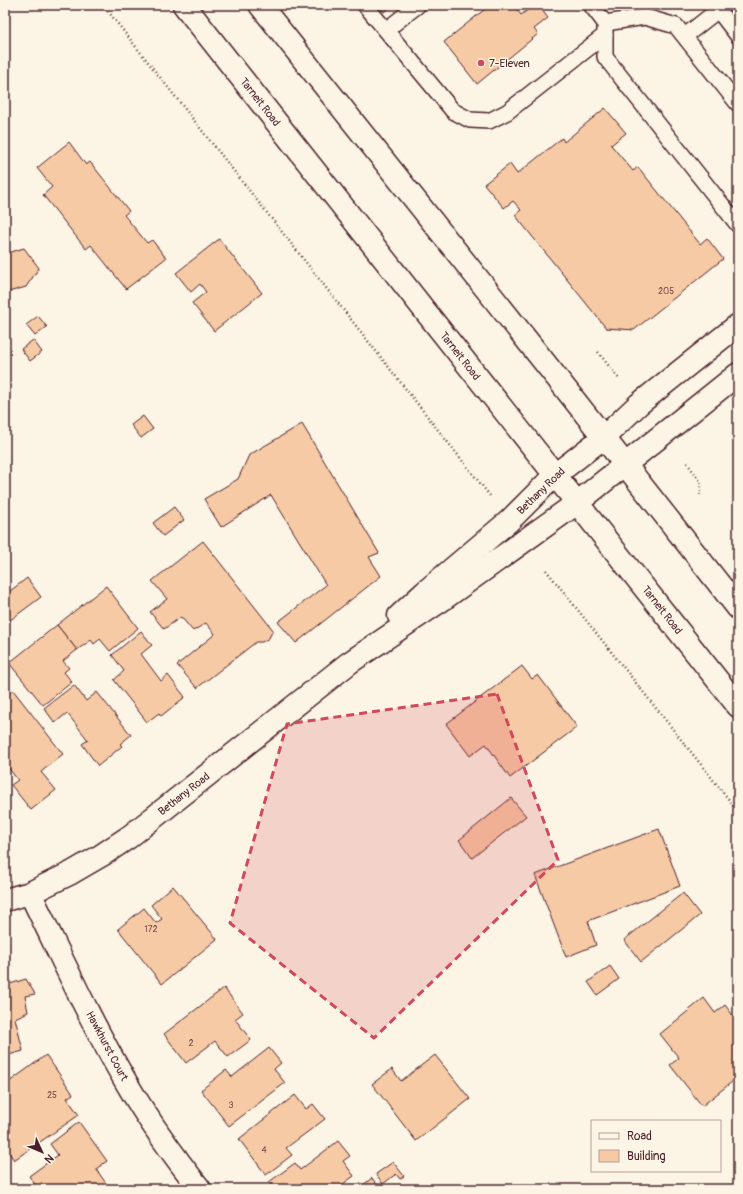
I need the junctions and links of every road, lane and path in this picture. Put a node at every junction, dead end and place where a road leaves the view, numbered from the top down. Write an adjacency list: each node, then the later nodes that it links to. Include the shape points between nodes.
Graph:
1 (103, 5): 22 (path)
2 (184, 5): 20 (street, Tarneit Road)
3 (260, 5): 17 (street)
4 (366, 5): 8 (lane)
5 (418, 5): 8 (lane)
6 (591, 5): 7 (lane)
7 (605, 29): 8 (lane, via 506,112 489,121 470,120 453,111); 9 (lane, via 646,17 676,26); 12 (lane, via 605,57)
8 (386, 30)
9 (685, 36): 10 (lane, via 718,10); 11 (lane)
10 (738, 36)
11 (738, 104)
12 (738, 224)
13 (738, 325): 17 (street, Bethany Road, via 639,404)
14 (598, 352): 16 (path)
15 (738, 374): 19 (street, Bethany Road)
16 (619, 378)
17 (604, 437): 19 (street); 20 (street, Bethany Road)
18 (687, 463): 21 (path, via 700,482)
19 (625, 464): 23 (street, Bethany Road); 25 (street)
20 (555, 476): 23 (street, Tarneit Road); 26 (street, Bethany Road, via 509,521 425,592)
21 (700, 495)
22 (491, 497)
23 (577, 502): 26 (street, Bethany Road, via 475,577); 27 (street, Tarneit Road)
24 (546, 570): 28 (path)
25 (737, 605)
26 (349, 663): 29 (street, Bethany Road, via 129,837 71,873)
27 (738, 706)
28 (738, 811)
29 (30, 893): 30 (street, Bethany Road); 31 (street, Hawkhurst Court, via 126,1082 173,1155)
30 (5, 900)
31 (200, 1189)

